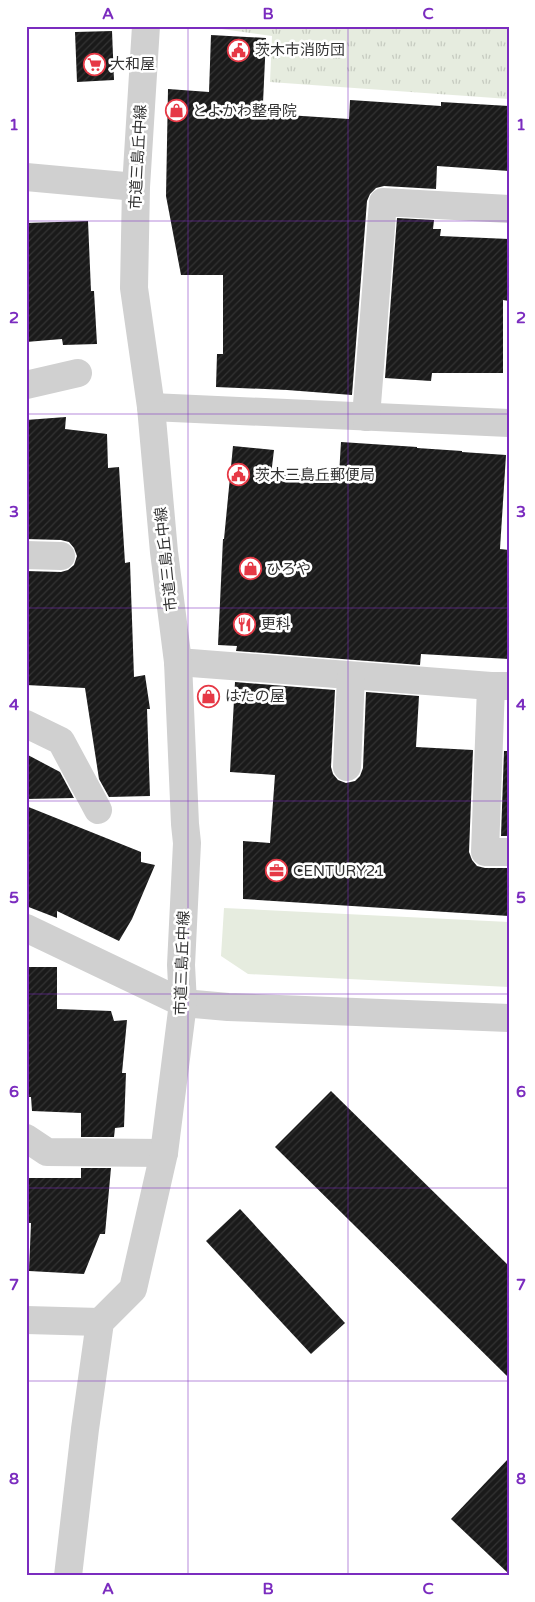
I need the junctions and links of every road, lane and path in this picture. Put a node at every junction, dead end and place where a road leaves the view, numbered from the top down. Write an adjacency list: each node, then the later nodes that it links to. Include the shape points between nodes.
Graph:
1 (146, 26): 3 (street, 市道三島丘中線)
2 (26, 177): 3 (street)
3 (136, 187): 7 (street, 市道三島丘中線, via 134,288)
4 (509, 209): 8 (street, via 383,202)
5 (78, 373): 6 (street)
6 (26, 385)
7 (151, 407): 8 (street); 12 (street, 市道三島丘中線)
8 (366, 417): 9 (street)
9 (509, 423)
10 (26, 555): 11 (street)
11 (61, 556)
12 (178, 662): 13 (street); 20 (street, 市道三島丘中線, via 187,843 181,964)
13 (351, 676): 14 (street); 16 (street)
14 (500, 686): 18 (street, via 485,852)
15 (26, 724): 17 (street, via 60,741)
16 (347, 766)
17 (98, 810)
18 (509, 852)
19 (26, 928): 20 (street)
20 (183, 1003): 21 (street); 23 (street, 市道三島丘中線)
21 (509, 1018)
22 (26, 1138): 23 (street, via 47,1152)
23 (164, 1153): 25 (street, 市道三島丘中線, via 134,1289)
24 (28, 1316): 25 (street)
25 (100, 1322): 26 (street)
26 (68, 1576)

